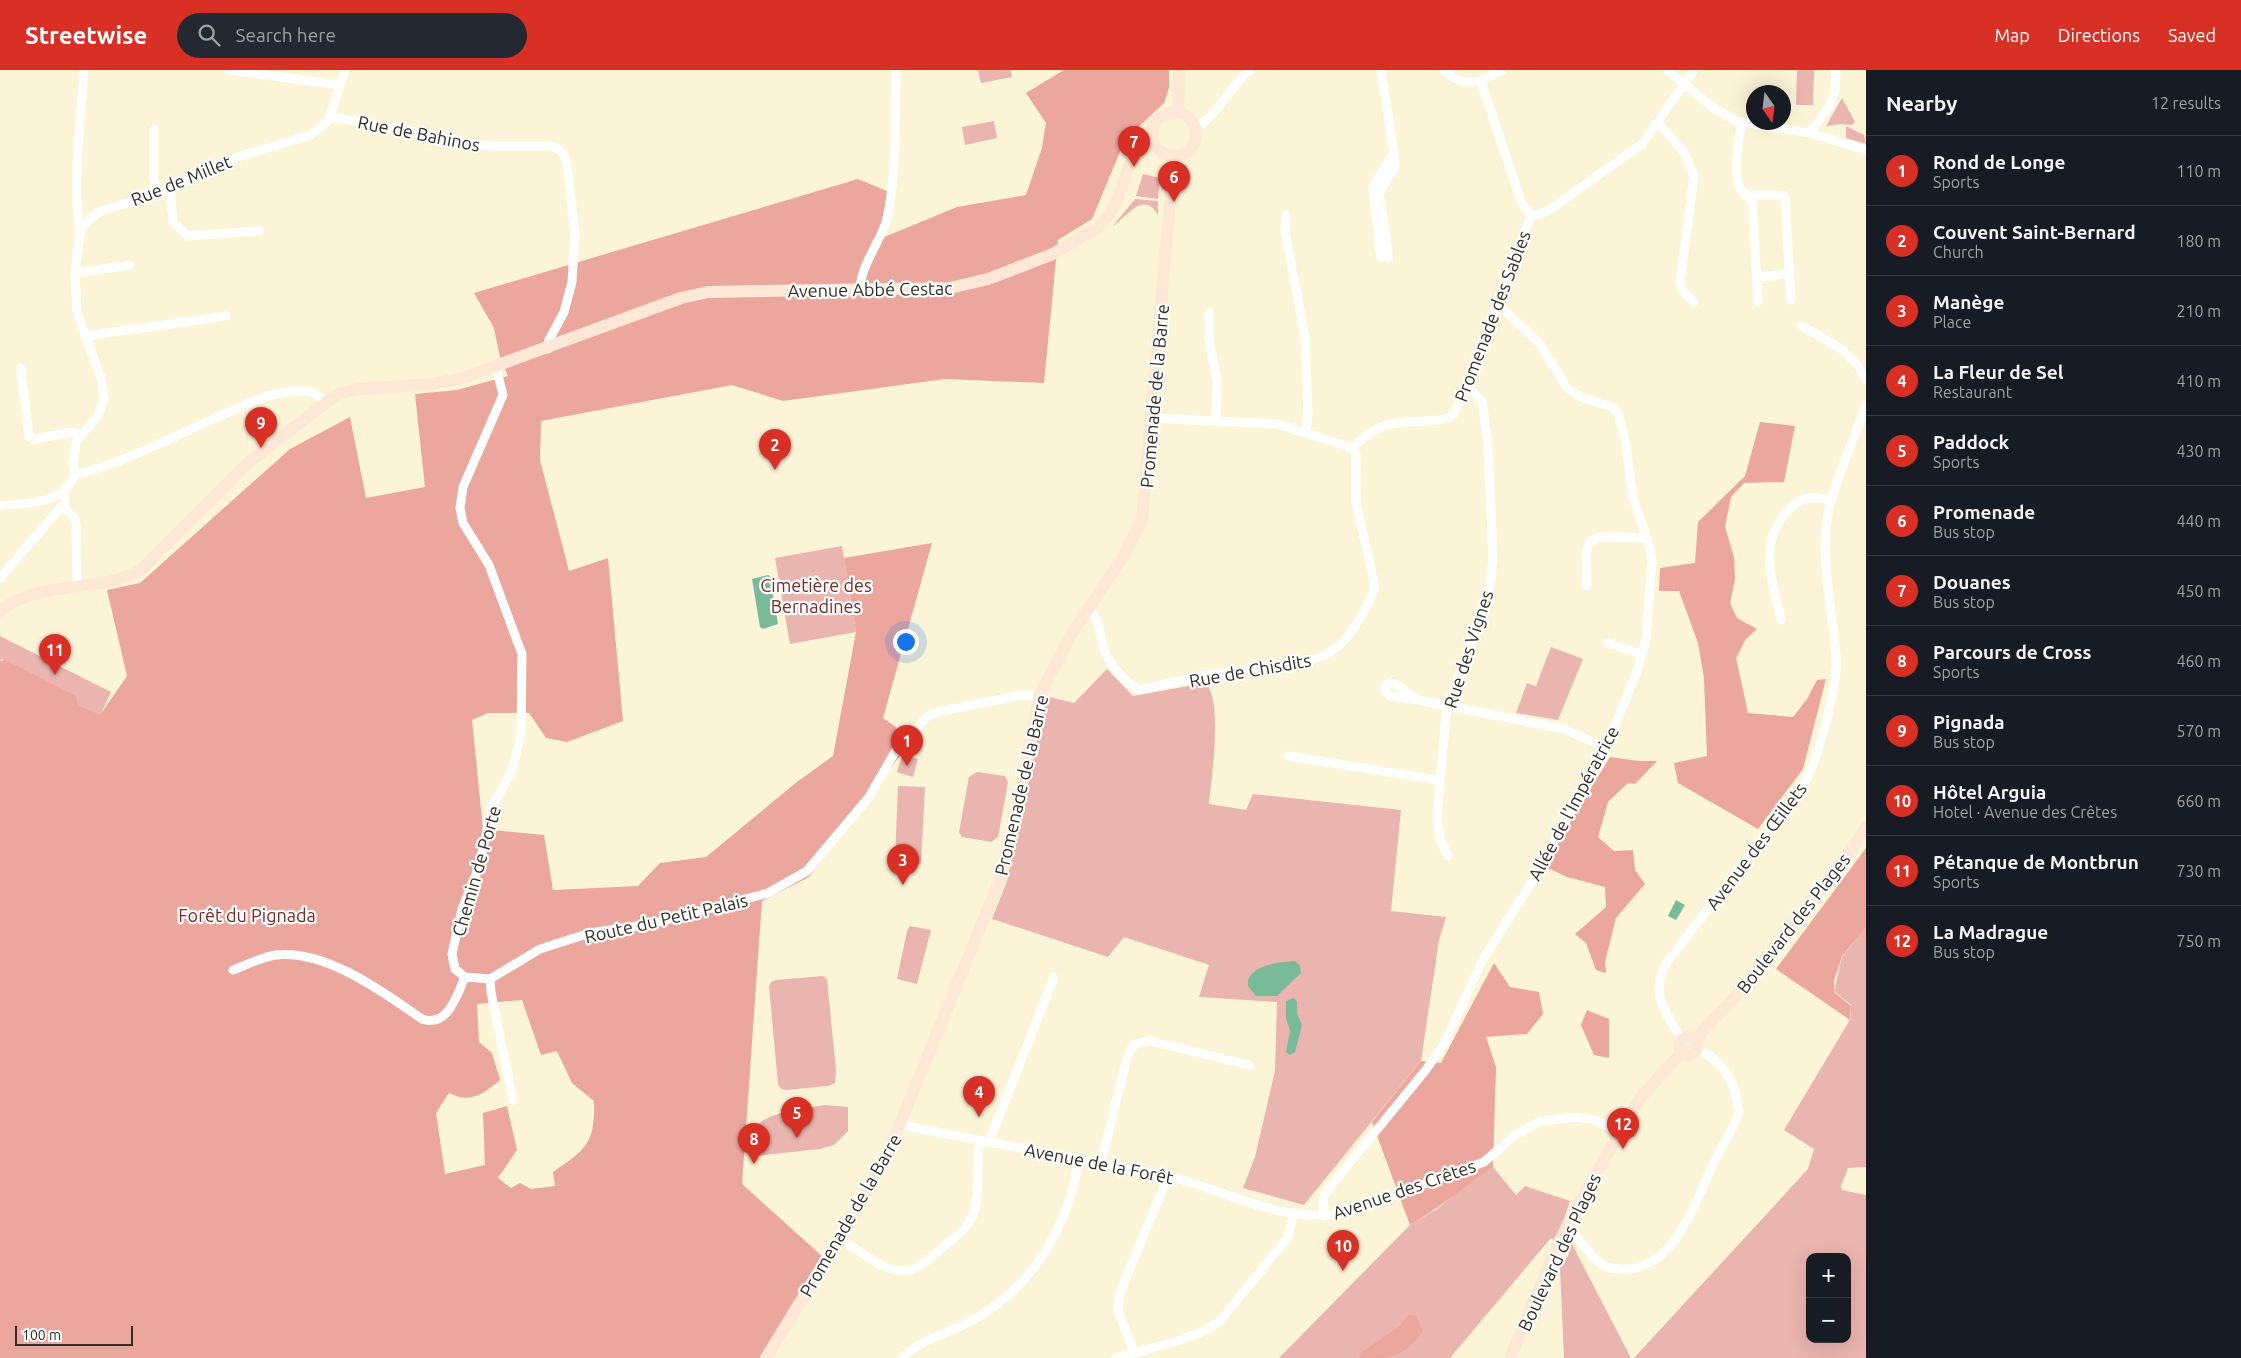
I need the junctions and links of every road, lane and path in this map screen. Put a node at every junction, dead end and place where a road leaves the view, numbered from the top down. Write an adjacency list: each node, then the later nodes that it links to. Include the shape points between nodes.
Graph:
1 (84, 70): 32 (street, via 78,154)
2 (229, 70): 14 (street)
3 (345, 70): 14 (street)
4 (896, 70): 38 (street, via 892,186 886,221 863,275)
5 (1179, 70): 16 (main road)
6 (1250, 70): 21 (street, via 1207,121)
7 (1381, 70): 33 (street, via 1394,154 1373,188)
8 (1444, 70): 13 (street, via 1461,81)
9 (1502, 70): 13 (street)
10 (1666, 70): 15 (street)
11 (1694, 70): 15 (street, Promenade des Sables)
12 (1836, 70): 22 (street, via 1835,92 1830,105)
13 (1481, 82): 30 (street, via 1521,201)
14 (340, 85): 17 (street)
15 (1684, 85): 18 (street, Promenade des Sables); 19 (street, via 1726,116)
16 (1178, 113): 21 (main road, via 1188,118); 23 (main road, via 1171,112 1159,118 1152,130)
17 (330, 117): 26 (street, Rue de Millet, via 311,135 228,160); 47 (street, Rue de Bahinos, via 408,130 464,144 551,146 560,149 567,165 575,234 572,282 564,312 548,340)
18 (1658, 122): 30 (street, Promenade des Sables, via 1632,153 1548,211); 40 (street, via 1684,152 1694,176 1680,283 1682,291)
19 (1742, 123): 22 (street); 28 (street, via 1737,176)
20 (154, 128): 27 (street, via 154,180)
21 (1195, 129): 25 (main road, via 1191,147)
22 (1810, 132): 24 (street)
23 (1153, 142): 25 (main road, via 1162,152); 38 (main road, Avenue Abbé Cestac, via 1132,158 1109,216 1097,228 1053,254 963,287)
24 (1866, 150)
25 (1174, 156): 54 (main road, Promenade de la Barre)
26 (170, 188): 27 (street, Rue de Millet); 31 (street, via 173,222 188,236)
27 (158, 194): 32 (street, Rue de Millet, via 101,211)
28 (1745, 195): 36 (street, via 1783,195 1785,198); 37 (street, via 1752,200)
29 (1286, 216): 56 (street, via 1285,231 1305,337)
30 (1531, 216): 42 (street, Promenade des Sables)
31 (260, 231)
32 (80, 232): 35 (street)
33 (1385, 258)
34 (130, 265): 35 (street)
35 (75, 273): 46 (street, via 77,312)
36 (1789, 274): 37 (street); 39 (street)
37 (1758, 277): 41 (street)
38 (861, 291): 47 (main road, Avenue Abbé Cestac, via 708,292 681,298)
39 (1791, 300)
40 (1694, 302)
41 (1758, 302)
42 (1498, 304): 51 (street, Promenade des Sables); 64 (street, Allée de l'Impératrice, via 1540,344 1567,388 1581,397 1612,407 1618,414 1633,497)
43 (1209, 313): 55 (street, via 1209,340 1217,381)
44 (226, 316): 46 (street)
45 (1802, 326): 50 (street, via 1845,353 1858,365)
46 (86, 336): 57 (street, via 102,381 104,400 97,417)
47 (548, 348): 48 (main road, Avenue Abbé Cestac)
48 (496, 367): 52 (main road, Avenue Abbé Cestac, via 446,382 358,389 339,394); 82 (street, Chemin de Porte, via 503,395 463,487 460,508 463,523 489,565 522,654 521,735 512,771 492,807 479,867 462,909 452,954 455,969)
49 (21, 368): 57 (street, via 29,437 72,432)
50 (1866, 380)
51 (1466, 386): 58 (street, Promenade des Sables, via 1449,418 1386,424); 75 (street, Rue des Vignes, via 1482,401 1488,445 1493,560 1489,594 1480,623)
52 (326, 402): 59 (street, via 311,391 292,390 258,399 123,460); 66 (main road, Avenue Abbé Cestac, via 248,463 140,570 120,579)
53 (1866, 405): 61 (street, Avenue des Œillets)
54 (1152, 418): 55 (street); 68 (main road, Promenade de la Barre, via 1142,519 1123,557)
55 (1216, 420): 56 (street, via 1277,424)
56 (1306, 432): 58 (street)
57 (81, 435): 59 (street, via 74,452)
58 (1354, 448): 68 (street, Rue de Chisdits, via 1356,502 1374,590 1345,640 1331,653 1315,659 1203,676 1139,690 1132,687 1107,657 1098,622)
59 (75, 475): 60 (street)
60 (64, 492): 62 (street, via 50,499); 63 (street)
61 (1832, 500): 70 (street, via 1808,498 1792,506 1773,531 1769,558); 85 (street, Avenue des Œillets, via 1824,545 1837,658 1836,680 1812,770 1661,974 1661,1003)
62 (0, 506)
63 (62, 506): 65 (street); 66 (street, via 74,517 76,524)
64 (1647, 538): 67 (street, via 1601,537 1591,540 1586,552); 72 (street, Allée de l'Impératrice, via 1652,576)
65 (0, 578)
66 (78, 585): 69 (main road, Avenue Abbé Cestac, via 36,593)
67 (1587, 586)
68 (1089, 607): 73 (main road, Promenade de la Barre, via 1067,640)
69 (0, 611)
70 (1781, 620)
71 (1608, 643): 72 (street)
72 (1642, 654): 76 (street, Allée de l'Impératrice)
73 (1038, 696): 84 (street, Route du Petit Palais, via 1022,694 928,716 895,752 869,797 807,871 768,893 652,924 590,933 540,950); 90 (main road, Promenade de la Barre, via 1001,877)
74 (1418, 700): 75 (street)
75 (1448, 705): 76 (street, via 1564,729); 78 (street, Rue des Vignes)
76 (1606, 748): 97 (street, Allée de l'Impératrice, via 1528,888 1482,960 1444,1044 1326,1192)
77 (1288, 756): 78 (street)
78 (1439, 780): 80 (street, Rue des Vignes, via 1436,815 1440,839)
79 (1866, 827): 86 (main road, Boulevard des Plages)
80 (1448, 856)
81 (232, 970): 82 (street, via 275,955 295,955 328,964 365,980 429,1022 441,1019 449,1010)
82 (466, 977): 84 (street)
83 (1054, 977): 92 (street)
84 (490, 979): 89 (street)
85 (1682, 1039): 86 (main road, via 1689,1036); 87 (main road, via 1679,1046)
86 (1696, 1044): 87 (main road, via 1692,1054); 98 (street, via 1730,1077 1738,1112 1678,1236 1653,1262 1616,1269 1601,1263)
87 (1682, 1052): 91 (main road, Boulevard des Plages, via 1641,1097)
88 (1249, 1065): 94 (street, via 1150,1040 1134,1044)
89 (513, 1100)
90 (901, 1123): 92 (street, Avenue de la Forêt); 99 (main road, Promenade de la Barre, via 888,1153)
91 (1619, 1134): 97 (street, Avenue des Crêtes, via 1608,1126 1575,1117 1541,1121 1516,1135 1484,1162 1354,1210); 98 (main road, Boulevard des Plages)
92 (984, 1141): 93 (street, Avenue de la Forêt); 99 (street, via 976,1152 974,1213 961,1233 917,1267 898,1271 887,1268)
93 (1079, 1159): 94 (street, Avenue de la Forêt); 102 (street, via 1060,1224 1048,1251 1028,1275 1010,1293 973,1320 924,1341)
94 (1101, 1163): 95 (street, Avenue de la Forêt)
95 (1168, 1176): 96 (street, Avenue de la Forêt); 100 (street, via 1119,1295 1118,1311)
96 (1293, 1215): 97 (street, Avenue des Crêtes); 100 (street, via 1288,1237 1221,1320 1192,1336)
97 (1324, 1216)
98 (1566, 1227): 104 (main road, Boulevard des Plages)
99 (839, 1238): 101 (main road, Promenade de la Barre)
100 (1134, 1352): 103 (street)
101 (766, 1358)
102 (902, 1358)
103 (1116, 1358)
104 (1510, 1358)

